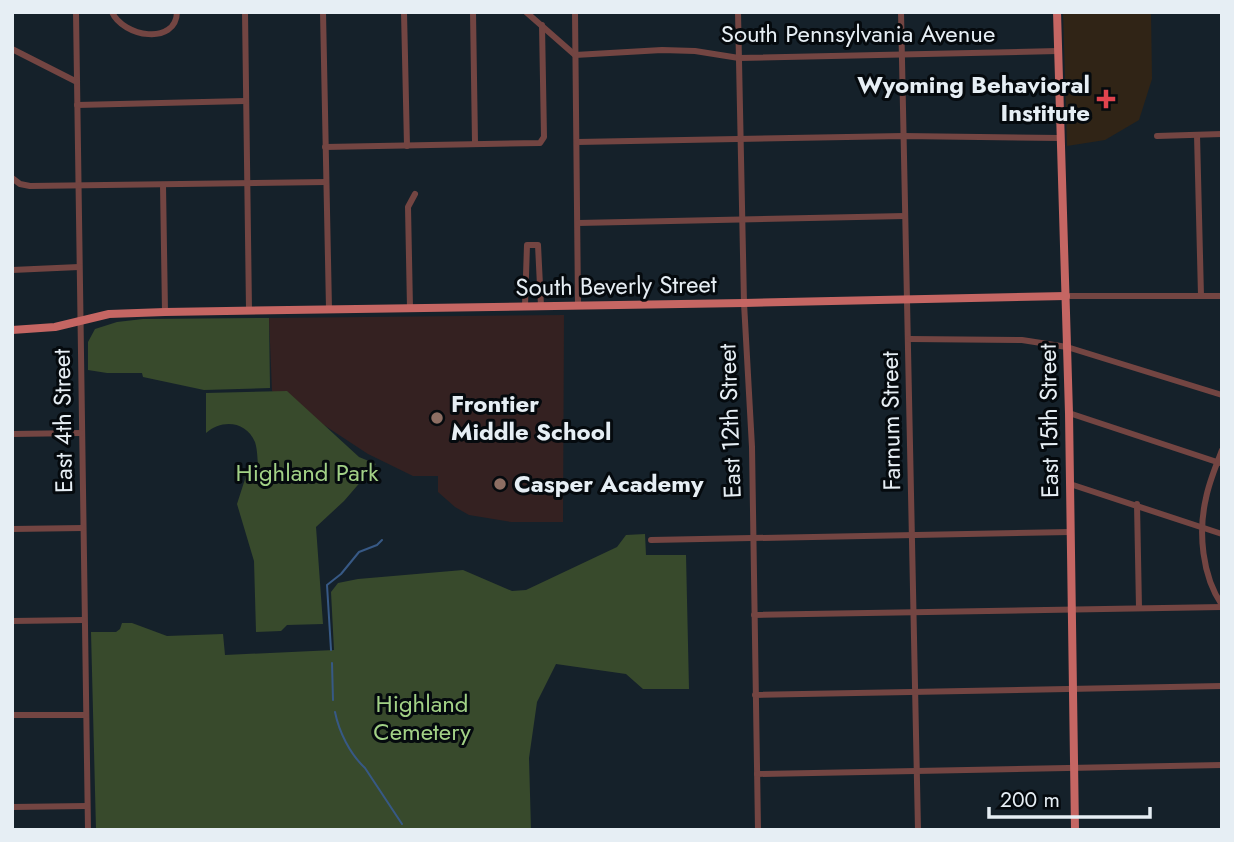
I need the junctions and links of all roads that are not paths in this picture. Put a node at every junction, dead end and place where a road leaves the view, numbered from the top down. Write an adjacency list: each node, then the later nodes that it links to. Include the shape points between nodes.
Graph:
1 (76, 12): 19 (street, East 4th Street)
2 (112, 12): 3 (street, via 123,26 138,34 169,31 175,26)
3 (177, 12)
4 (245, 12): 20 (street)
5 (323, 12): 31 (street)
6 (404, 12): 30 (street)
7 (473, 12): 29 (street)
8 (526, 12): 13 (street)
9 (575, 12): 17 (street)
10 (738, 12): 18 (street, East 12th Street)
11 (901, 12): 16 (street, Farnum Street)
12 (1057, 12): 15 (main road, East 15th Street)
13 (542, 24): 17 (street); 29 (street, via 544,137 540,143)
14 (12, 49): 19 (street)
15 (1058, 51): 16 (street, South Pennsylvania Avenue); 26 (main road, East 15th Street)
16 (902, 54): 18 (street, South Pennsylvania Avenue); 24 (street, Farnum Street)
17 (575, 55): 18 (street, South Pennsylvania Avenue, via 663,50); 28 (street)
18 (739, 58): 27 (street, East 12th Street)
19 (76, 82): 21 (street, East 4th Street)
20 (245, 101): 21 (street); 34 (street)
21 (78, 105): 35 (street, East 4th Street)
22 (1222, 134): 23 (street)
23 (1197, 135): 25 (street); 44 (street)
24 (903, 136): 26 (street); 27 (street); 38 (street, Farnum Street)
25 (1157, 136)
26 (1060, 138): 43 (main road, East 15th Street)
27 (740, 139): 28 (street); 39 (street, East 12th Street)
28 (577, 142): 40 (street)
29 (475, 143): 30 (street)
30 (407, 146): 31 (street)
31 (325, 147): 33 (street)
32 (12, 178): 35 (street, via 24,186)
33 (326, 182): 34 (street); 52 (street)
34 (247, 183): 36 (street); 53 (street)
35 (78, 185): 36 (street); 41 (street, East 4th Street)
36 (163, 185): 54 (street)
37 (415, 194): 51 (street, via 408,207)
38 (905, 216): 39 (street); 46 (street, Farnum Street)
39 (742, 220): 40 (street); 47 (street, East 12th Street)
40 (578, 223): 48 (street)
41 (79, 267): 42 (street); 55 (street, East 4th Street)
42 (12, 270)
43 (1066, 296): 44 (street, South Beverly Street); 46 (main road, South Beverly Street); 58 (main road, East 15th Street)
44 (1201, 296): 45 (street, South Beverly Street)
45 (1222, 296)
46 (907, 299): 47 (main road, South Beverly Street); 57 (street, Farnum Street)
47 (744, 303): 48 (main road, South Beverly Street); 73 (street, East 12th Street)
48 (578, 305): 50 (main road, South Beverly Street)
49 (525, 306): 50 (main road, South Beverly Street); 50 (street, via 527,245 538,245); 51 (main road, South Beverly Street)
50 (541, 306)
51 (410, 308): 52 (main road, South Beverly Street)
52 (329, 309): 53 (main road, South Beverly Street)
53 (248, 310): 54 (main road, South Beverly Street)
54 (165, 312): 55 (main road, South Beverly Street, via 109,314)
55 (81, 323): 56 (main road, South Beverly Street); 61 (street, East 4th Street)
56 (12, 330)
57 (909, 339): 58 (street, via 1022,340); 72 (street, Farnum Street)
58 (1067, 347): 59 (street); 60 (main road, East 15th Street)
59 (1222, 395)
60 (1069, 413): 64 (street); 65 (main road, East 15th Street)
61 (81, 433): 62 (street); 68 (street, East 4th Street)
62 (12, 434)
63 (1222, 450): 64 (street)
64 (1220, 463): 67 (street, via 1205,499)
65 (1070, 484): 66 (street); 70 (main road, East 15th Street)
66 (1137, 504): 67 (street); 76 (street)
67 (1203, 527): 71 (street); 75 (street, via 1206,572)
68 (83, 528): 69 (street); 80 (street, East 4th Street)
69 (12, 529)
70 (1070, 532): 72 (street); 77 (main road, East 15th Street)
71 (1222, 534)
72 (913, 535): 73 (street); 78 (street, Farnum Street)
73 (752, 538): 74 (street); 79 (street, East 12th Street)
74 (651, 540)
75 (1222, 606): 76 (street)
76 (1139, 608): 77 (street)
77 (1072, 609): 78 (street); 83 (main road, East 15th Street)
78 (915, 612): 79 (street); 84 (street, Farnum Street)
79 (754, 615): 85 (street, East 12th Street)
80 (84, 620): 81 (street); 87 (street, East 4th Street)
81 (12, 621)
82 (1222, 686): 83 (street)
83 (1073, 689): 84 (street); 89 (main road, East 15th Street)
84 (916, 692): 85 (street); 90 (street, Farnum Street)
85 (755, 695): 91 (street, East 12th Street)
86 (12, 715): 87 (street)
87 (86, 715): 92 (street, East 4th Street)
88 (1222, 765): 89 (street)
89 (1074, 768): 90 (street); 97 (main road, East 15th Street)
90 (918, 772): 91 (street); 96 (street, Farnum Street)
91 (757, 774): 95 (street, East 12th Street)
92 (87, 806): 93 (street); 94 (street, East 4th Street)
93 (12, 807)
94 (88, 830)
95 (758, 830)
96 (918, 830)
97 (1075, 830)

